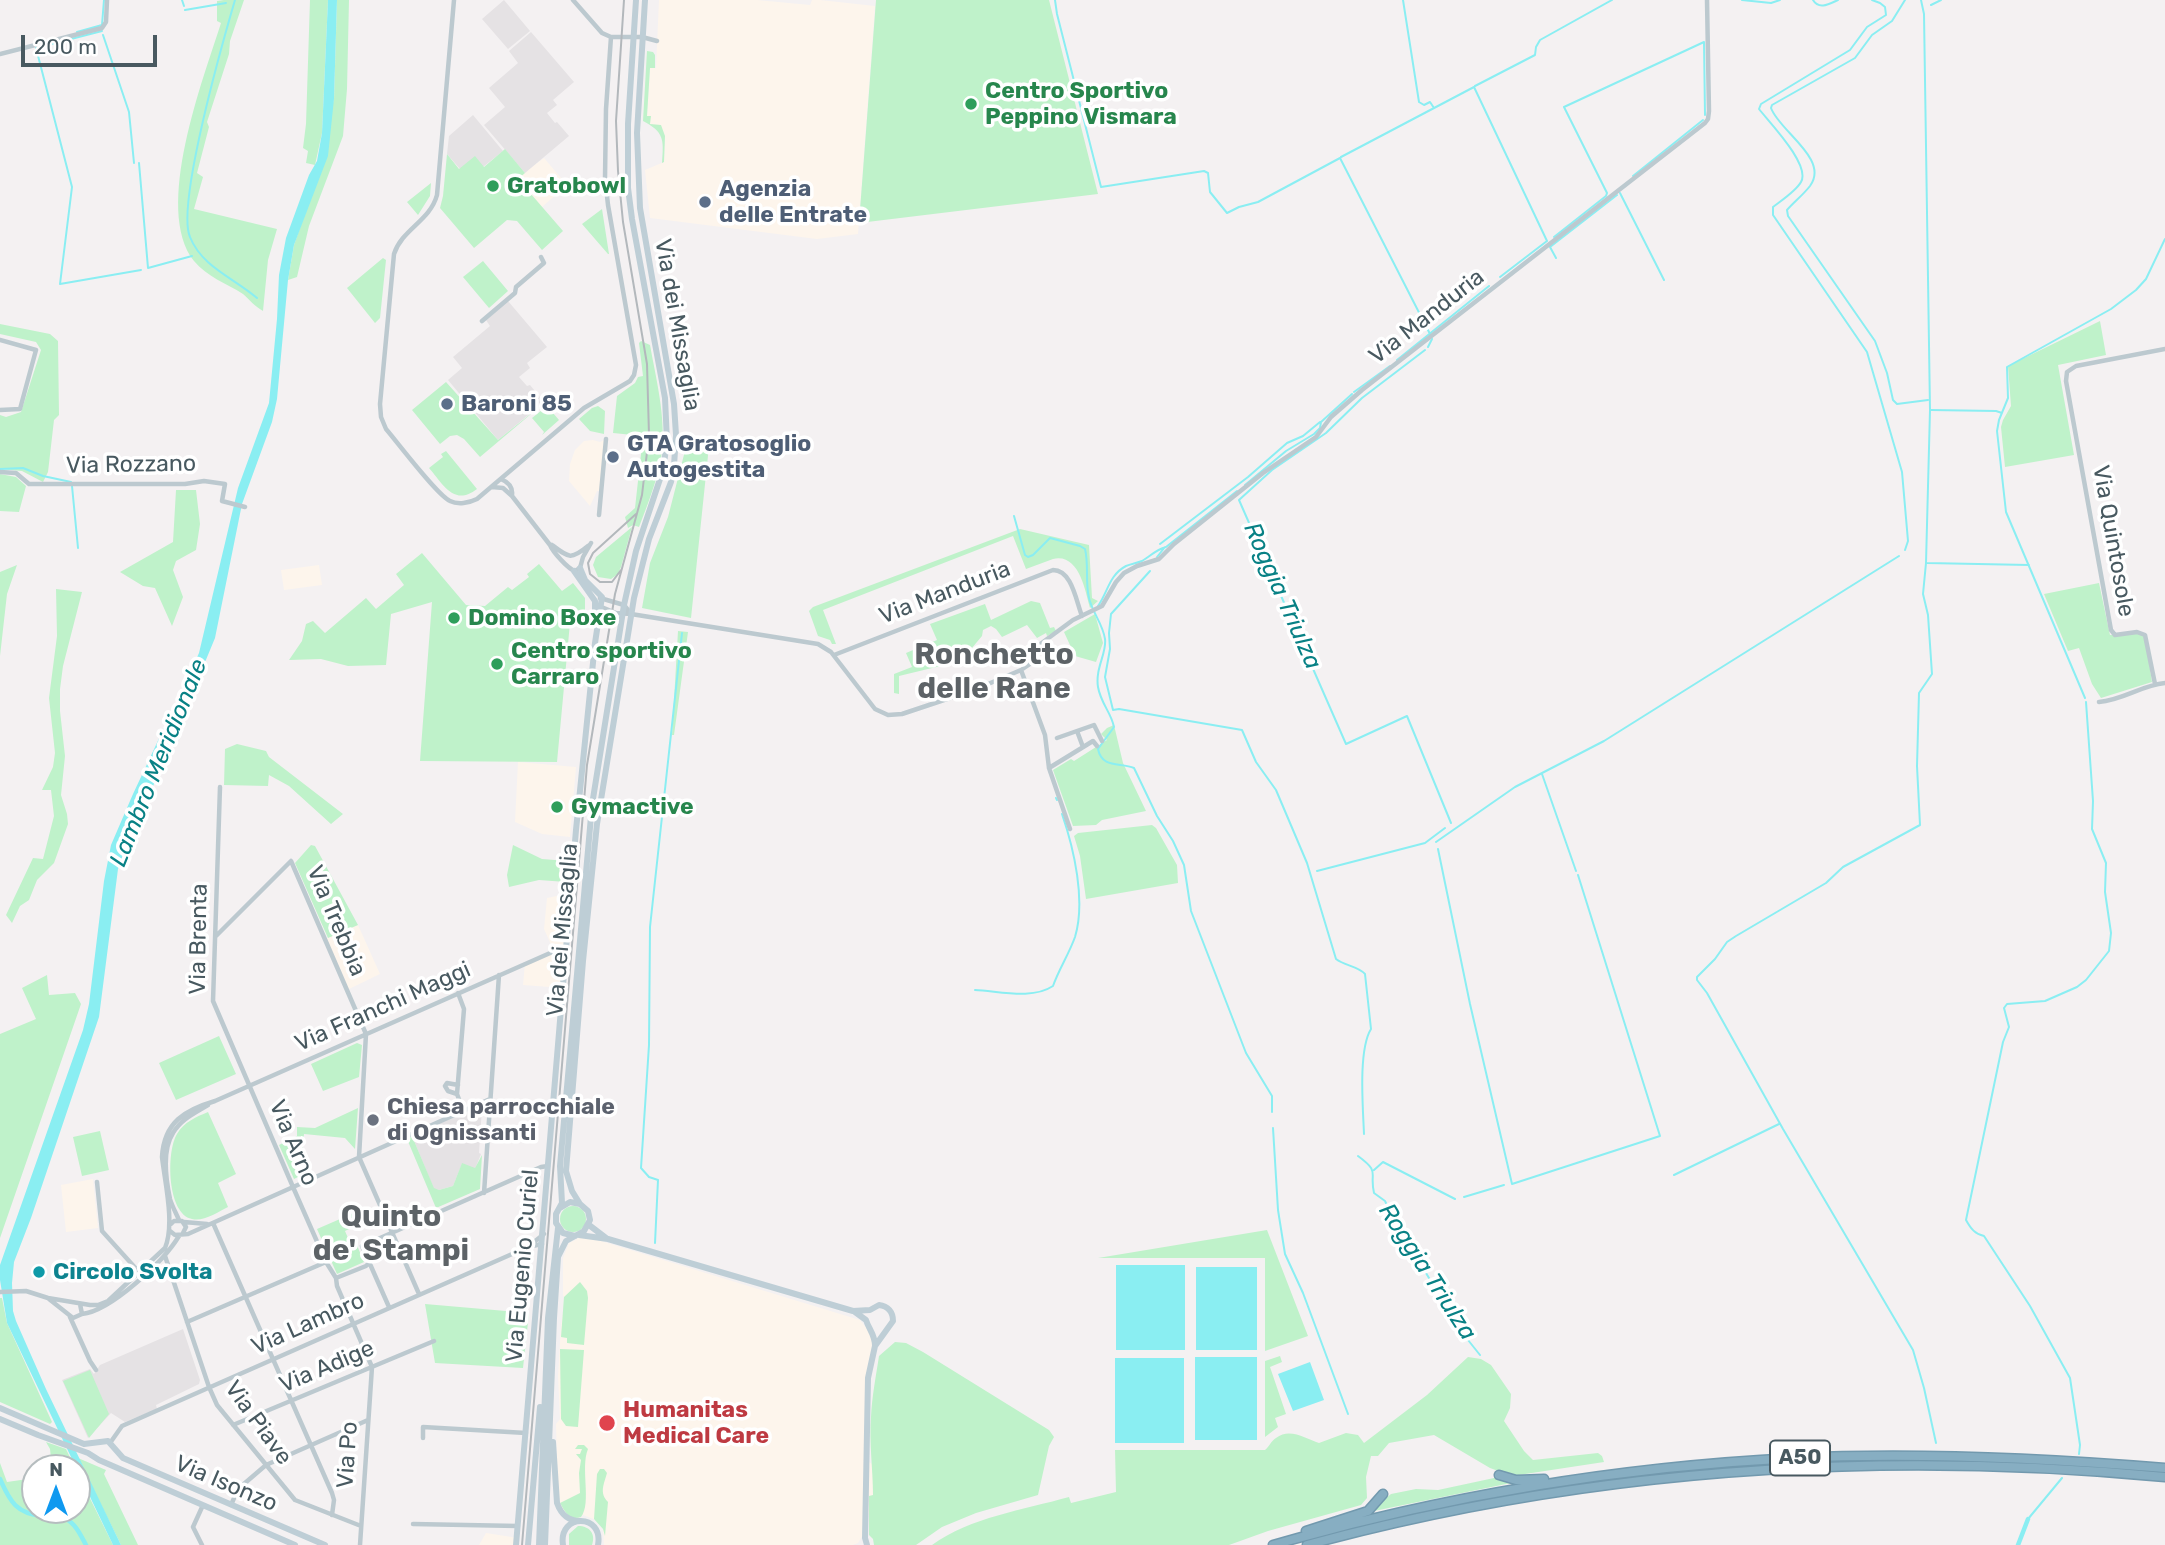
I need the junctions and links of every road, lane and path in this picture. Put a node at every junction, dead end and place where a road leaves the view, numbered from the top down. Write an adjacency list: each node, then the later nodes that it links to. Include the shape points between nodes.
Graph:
1 (107, 0): 11 (street, via 102,28)
2 (454, 0): 22 (street, via 437,195 430,211 400,240 394,254 380,413 386,429 446,499 469,502)
3 (573, 0): 8 (street)
4 (636, 0): 7 (main road, Via dei Missaglia)
5 (645, 0): 9 (main road, Via dei Missaglia)
6 (1707, 0): 35 (street, Via Manduria, via 1709,111 1705,123 1362,390 1319,434 1263,473 1159,559 1124,573 1104,603)
7 (634, 36): 8 (street); 9 (street); 32 (main road, Via dei Missaglia, via 628,188 665,398 667,442)
8 (611, 37): 18 (street, via 606,178 634,375 584,408)
9 (642, 37): 10 (street); 34 (main road, Via dei Missaglia, via 637,133 640,208 676,435 671,482 649,539)
10 (657, 41)
11 (0, 54)
12 (541, 257): 13 (street, via 544,263)
13 (482, 321)
14 (0, 340): 16 (street, via 36,351 20,410)
15 (2165, 349): 39 (street, Via Quintosole, via 2076,366 2067,372 2066,381 2111,630 2115,635 2141,632 2147,637)
16 (0, 410)
17 (606, 439): 26 (street)
18 (510, 471): 20 (street); 21 (street)
19 (0, 472): 25 (street, Via Rozzano, via 16,473 29,484 204,481 225,484 222,501)
20 (501, 479): 21 (street); 22 (street); 23 (street)
21 (508, 484): 24 (street)
22 (492, 487): 23 (street)
23 (503, 488): 24 (street)
24 (512, 496): 27 (street)
25 (245, 507)
26 (599, 515)
27 (550, 545): 28 (street); 29 (street)
28 (572, 556): 29 (street); 30 (street); 30 (street, via 592,543)
29 (566, 563): 30 (street, via 569,569)
30 (578, 567): 31 (main road)
31 (599, 602): 32 (street); 33 (street); 50 (main road, Via Eugenio Curiel)
32 (624, 605): 33 (main road, Via dei Missaglia); 34 (street)
33 (622, 614): 34 (street); 66 (main road, Via dei Missaglia, via 591,813)
34 (631, 614): 36 (street, via 812,643); 65 (main road, Via dei Missaglia, via 597,824 583,961 566,1171)
35 (1082, 616): 36 (street, Via Manduria, via 1066,576 1053,570); 37 (street, Via Manduria, via 1037,646 1030,664)
36 (834, 655): 37 (street, via 878,712 888,715 974,690)
37 (1021, 670): 46 (street, via 1045,735)
38 (2165, 683): 39 (street)
39 (2155, 684): 40 (street)
40 (2099, 702)
41 (1077, 731): 42 (street); 43 (street, via 1094,725); 45 (street)
42 (1057, 738)
43 (1102, 741)
44 (1097, 746): 45 (street, via 1093,741)
45 (1083, 747): 46 (street)
46 (1049, 768): 48 (street)
47 (220, 787): 49 (street, Via Brenta)
48 (1070, 829)
49 (215, 937): 53 (street, Via Trebbia, via 291,861); 54 (street, Via Brenta, via 213,1001)
50 (566, 946): 51 (street, Via Franchi Maggi); 61 (main road, Via Eugenio Curiel)
51 (499, 974): 52 (street, Via Franchi Maggi); 57 (street)
52 (458, 993): 53 (street, Via Franchi Maggi); 55 (street, via 464,1009)
53 (366, 1034): 54 (street, Via Franchi Maggi); 60 (street)
54 (250, 1085): 58 (street, Via Franchi Maggi); 63 (street, Via Arno)
55 (458, 1085): 56 (street); 56 (street, via 445,1086)
56 (457, 1094): 59 (street)
57 (490, 1099): 59 (street); 64 (street)
58 (215, 1101): 67 (street, Via Franchi Maggi, via 183,1121 168,1146 171,1200); 69 (street, Via Franchi Maggi, via 178,1118 162,1146)
59 (463, 1110): 60 (street)
60 (359, 1157): 63 (street); 73 (street)
61 (548, 1166): 64 (street); 74 (main road, Via Eugenio Curiel)
62 (97, 1182): 84 (street, via 102,1231)
63 (293, 1187): 68 (street); 82 (street, Via Arno)
64 (484, 1193): 73 (street)
65 (580, 1204): 66 (main road); 70 (main road, Via dei Missaglia, via 589,1213)
66 (560, 1208): 71 (main road, Via dei Missaglia)
67 (181, 1221): 68 (street); 69 (street); 75 (street, via 186,1227)
68 (210, 1223): 75 (street); 88 (street)
69 (171, 1224): 72 (street)
70 (589, 1225): 76 (main road); 77 (main road)
71 (558, 1228): 76 (main road, via 567,1235); 107 (main road, Via Eugenio Curiel)
72 (170, 1231): 75 (street); 84 (street, via 165,1248)
73 (392, 1234): 83 (street, via 362,1246); 87 (street)
74 (544, 1234): 78 (main road, Via Eugenio Curiel); 79 (street)
75 (181, 1235): 81 (street)
76 (578, 1235): 77 (main road); 147 (main road, Via Eugenio Curiel, via 566,1241 558,1257)
77 (608, 1239): 94 (main road)
78 (543, 1244): 79 (street); 80 (main road, Via Eugenio Curiel)
79 (528, 1247): 80 (street); 87 (street, Via Lambro)
80 (542, 1254): 117 (main road, Via Eugenio Curiel)
81 (165, 1256): 84 (street); 99 (street, Via Piave)
82 (326, 1262): 85 (street, Via Arno); 88 (street)
83 (369, 1263): 85 (street); 92 (street)
84 (140, 1274): 91 (street, via 108,1301); 96 (street, via 106,1307)
85 (336, 1278): 100 (street, Via Arno)
86 (0, 1292): 89 (street, via 26,1291)
87 (419, 1294): 92 (street, Via Lambro)
88 (245, 1297): 99 (street); 106 (street)
89 (48, 1298): 90 (street); 95 (street)
90 (72, 1301): 91 (street); 95 (street)
91 (80, 1304): 96 (street)
92 (389, 1307): 100 (street, Via Lambro)
93 (870, 1310): 94 (main road); 98 (main road); 103 (main road, via 879,1305 891,1312 893,1321)
94 (853, 1311): 98 (main road)
95 (66, 1312): 97 (street)
96 (81, 1315): 97 (street); 101 (street)
97 (70, 1317): 101 (street)
98 (866, 1320): 102 (main road)
99 (187, 1322): 110 (street, Via Piave)
100 (352, 1323): 106 (street, Via Lambro); 108 (street, Via Arno)
101 (76, 1331): 109 (street)
102 (873, 1331): 103 (main road); 105 (main road)
103 (884, 1332): 105 (main road)
104 (434, 1340): 108 (street, Via Adige)
105 (875, 1346): 138 (main road, via 866,1400)
106 (272, 1359): 110 (street, Via Lambro); 111 (street)
107 (546, 1360): 145 (main road); 146 (main road, Via Eugenio Curiel)
108 (372, 1367): 111 (street, Via Adige); 115 (street, Via Po)
109 (96, 1370)
110 (209, 1387): 116 (street, Via Piave); 120 (street, Via Lambro, via 122,1426)
111 (292, 1401): 116 (street, Via Adige); 121 (street)
112 (0, 1408): 119 (main road, via 84,1444)
113 (554, 1411): 134 (main road, via 557,1503 566,1518)
114 (0, 1419): 123 (main road)
115 (368, 1420): 121 (street); 136 (street, Via Po)
116 (233, 1425): 125 (street, Via Piave)
117 (527, 1433): 118 (street, via 423,1427); 137 (main road, Via Eugenio Curiel)
118 (423, 1438)
119 (98, 1443): 120 (main road); 123 (main road, via 94,1448)
120 (110, 1443): 122 (main road)
121 (310, 1444): 125 (street); 133 (street, via 332,1493)
122 (114, 1451): 124 (main road, via 113,1457); 132 (main road, Via Isonzo)
123 (97, 1458): 124 (main road)
124 (104, 1461): 131 (main road, Via Isonzo)
125 (266, 1465): 132 (street, via 238,1489); 133 (street, Via Piave, via 295,1500)
126 (2165, 1468): 127 (highway, A50, via 1880,1455)
127 (1607, 1474): 128 (highway, via 1525,1480); 150 (highway, A50, via 1437,1504)
128 (1499, 1475)
129 (2165, 1477): 151 (highway, A50, via 1973,1467 1821,1466 1743,1471 1520,1497)
130 (1383, 1494): 150 (highway, via 1368,1511)
131 (203, 1505): 140 (street, via 193,1527); 141 (main road, Via Isonzo)
132 (231, 1505): 142 (main road, Via Isonzo)
133 (332, 1515): 136 (street, Via Piave)
134 (580, 1521): 139 (main road, via 569,1525); 148 (main road, via 596,1529)
135 (413, 1524): 137 (street)
136 (360, 1525): 143 (street, Via Po)
137 (519, 1526): 144 (main road, Via Eugenio Curiel)
138 (866, 1542): 149 (main road)
139 (561, 1544)
140 (202, 1545)
141 (295, 1545)
142 (325, 1545)
143 (360, 1545)
144 (516, 1545)
145 (528, 1545)
146 (539, 1545)
147 (545, 1545)
148 (598, 1545)
149 (859, 1545)
150 (1273, 1545)
151 (1307, 1545)

